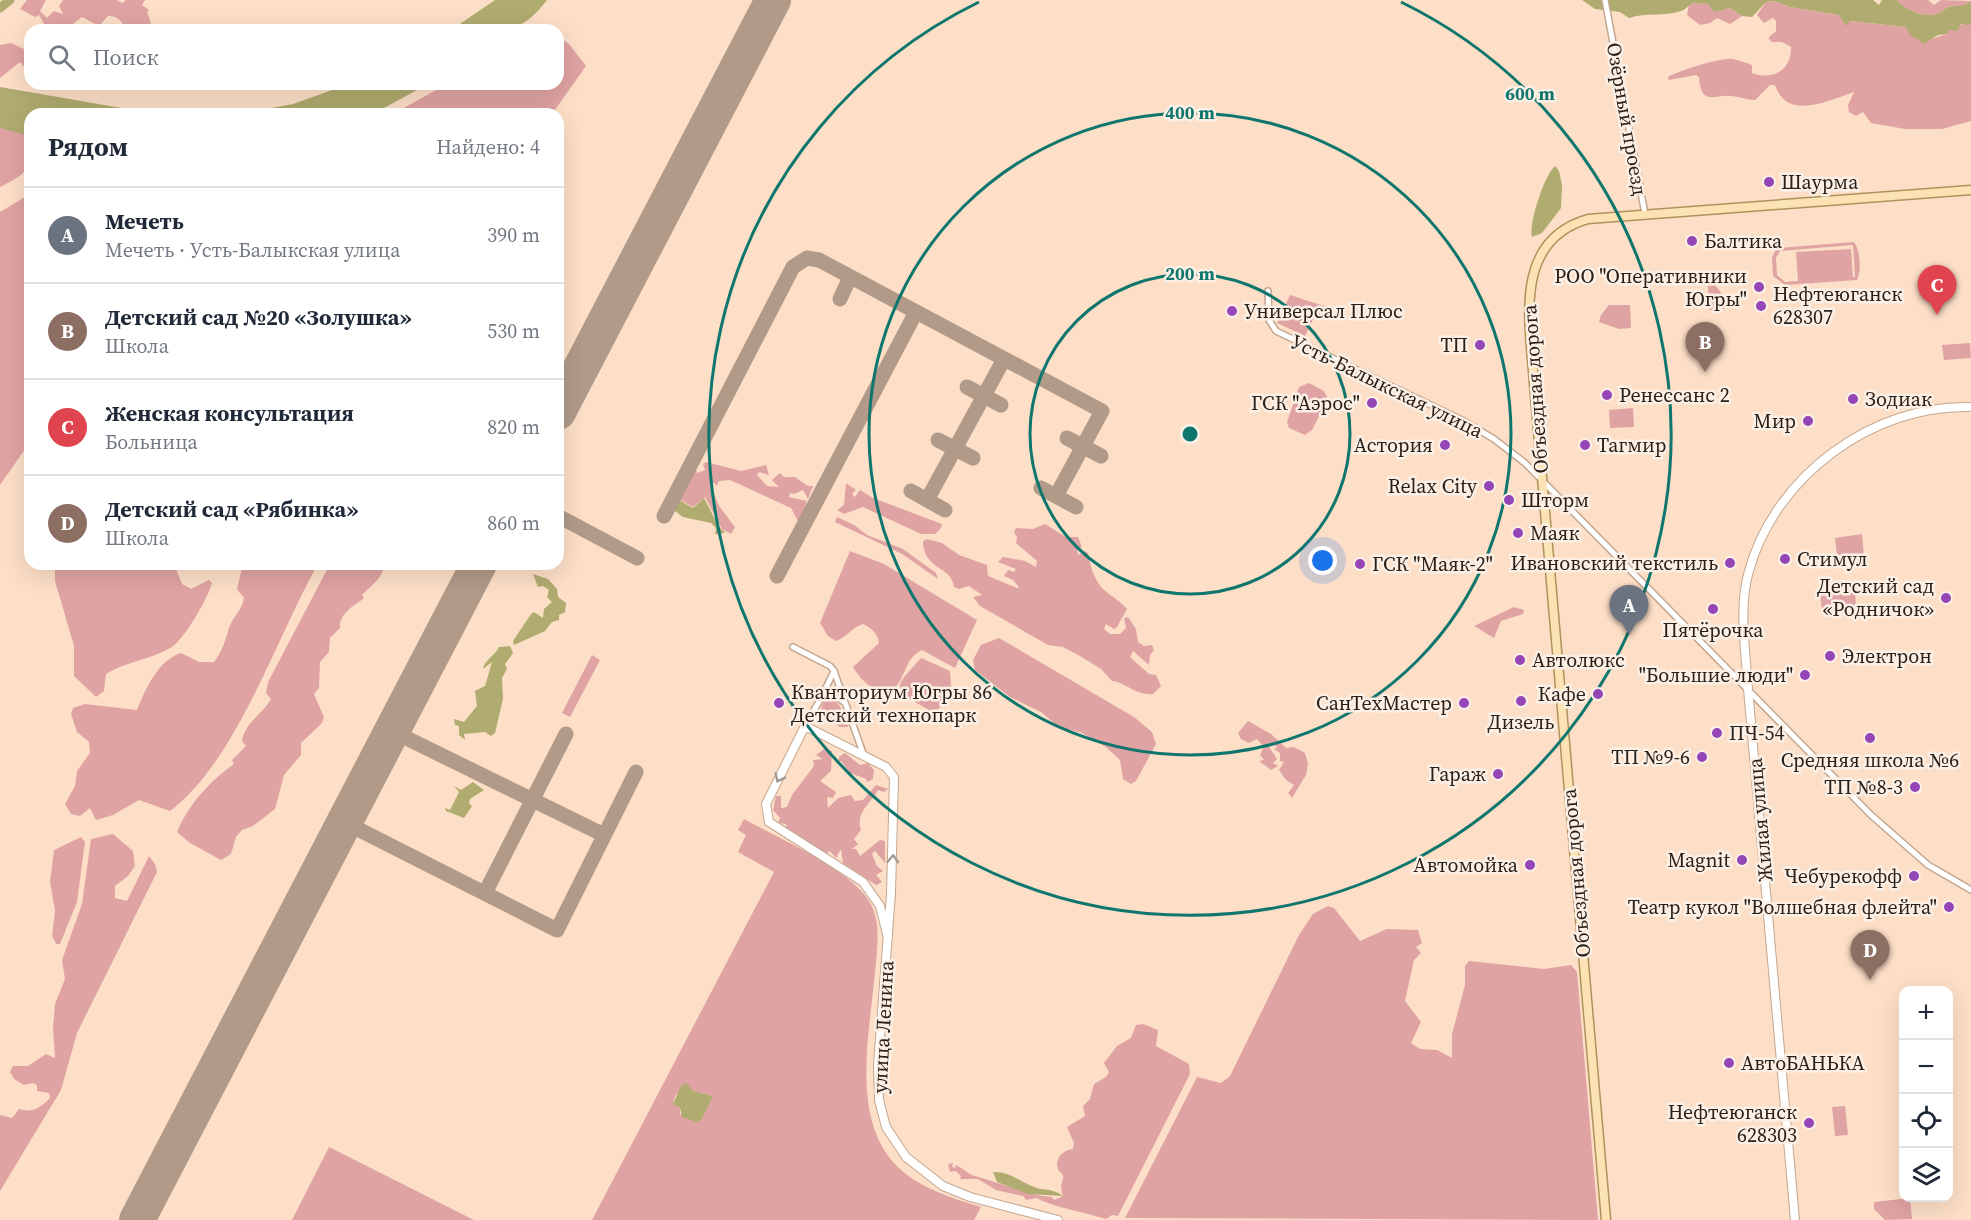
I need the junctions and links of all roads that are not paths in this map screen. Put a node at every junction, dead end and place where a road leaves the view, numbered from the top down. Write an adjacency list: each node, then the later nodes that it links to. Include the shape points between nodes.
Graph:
1 (1605, 0): 3 (street, Озёрный проезд)
2 (1971, 190): 3 (main road, Объездная дорога)
3 (1645, 214): 6 (main road, Объездная дорога, via 1572,224 1551,240 1534,270 1529,303)
4 (1269, 291): 6 (street, Усть-Балыкская улица, via 1269,320 1276,331 1462,420 1510,451)
5 (1971, 408): 9 (street, Жилая улица, via 1926,411 1875,427 1828,455 1792,492 1762,539 1747,578)
6 (1542, 480): 9 (street, Усть-Балыкская улица); 19 (main road, Объездная дорога)
7 (793, 647): 8 (street)
8 (834, 671): 10 (street); 11 (street)
9 (1748, 689): 14 (street, Усть-Балыкская улица, via 1900,842); 20 (street, Жилая улица)
10 (821, 698): 11 (street, via 837,696); 12 (street)
11 (847, 705): 13 (street)
12 (804, 726): 13 (street); 16 (street, one-way to 16, via 766,804 768,822 850,873)
13 (864, 756): 15 (street, улица Ленина, one-way to 13, via 894,777 886,767)
14 (1971, 890)
15 (891, 892): 16 (street); 17 (street, улица Ленина)
16 (876, 897): 17 (street)
17 (888, 938): 18 (street, улица Ленина, via 878,1085 882,1115 891,1137 915,1166 943,1186)
18 (1058, 1220)
19 (1606, 1220)
20 (1795, 1220)

